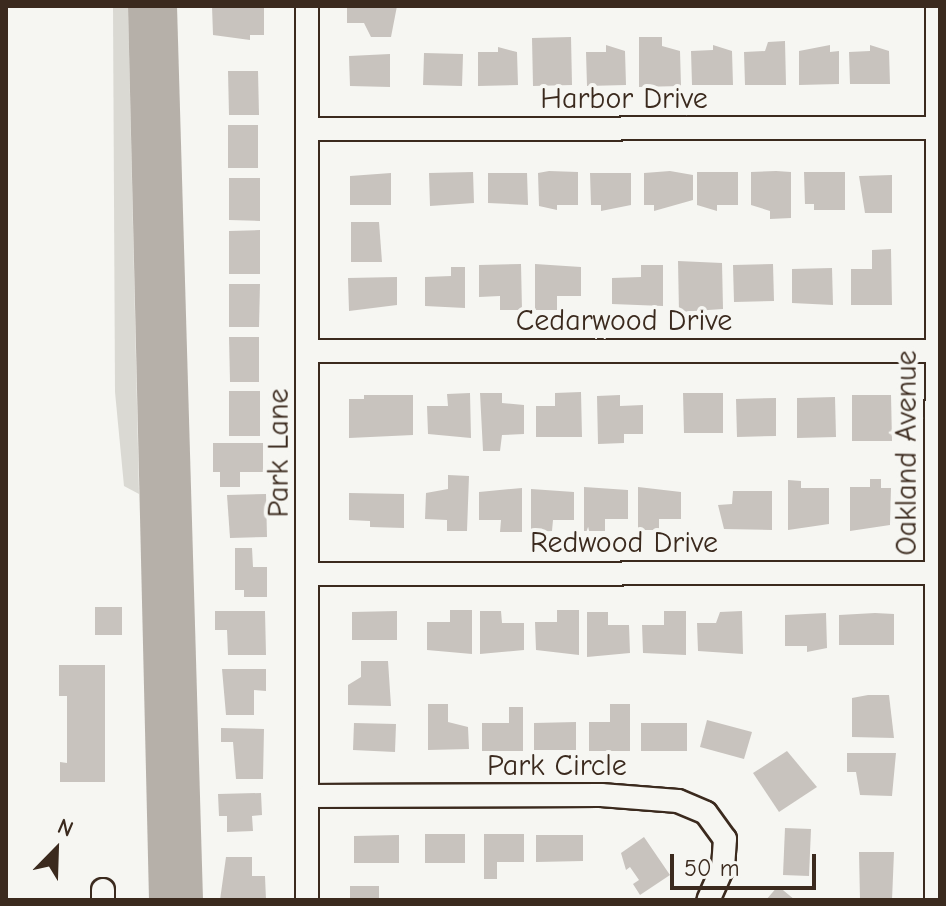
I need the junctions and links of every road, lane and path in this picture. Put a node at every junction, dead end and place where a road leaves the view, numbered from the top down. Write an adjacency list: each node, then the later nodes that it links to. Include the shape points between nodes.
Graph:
1 (307, 6): 4 (street, Park Lane)
2 (937, 6): 3 (street, Oakland Avenue)
3 (938, 128): 4 (street, Harbor Drive); 6 (street, Oakland Avenue)
4 (308, 129): 5 (street, Park Lane)
5 (308, 351): 6 (street, Cedarwood Drive); 8 (street, Park Lane)
6 (938, 351): 7 (street, Oakland Avenue)
7 (939, 573): 8 (street, Redwood Drive); 12 (street, Oakland Avenue)
8 (309, 574): 9 (street, Park Lane)
9 (308, 796): 10 (street, Park Lane); 11 (street, Park Circle, via 601,795 678,801 706,813 725,839 723,867)
10 (307, 900)
11 (708, 900)
12 (936, 900)

